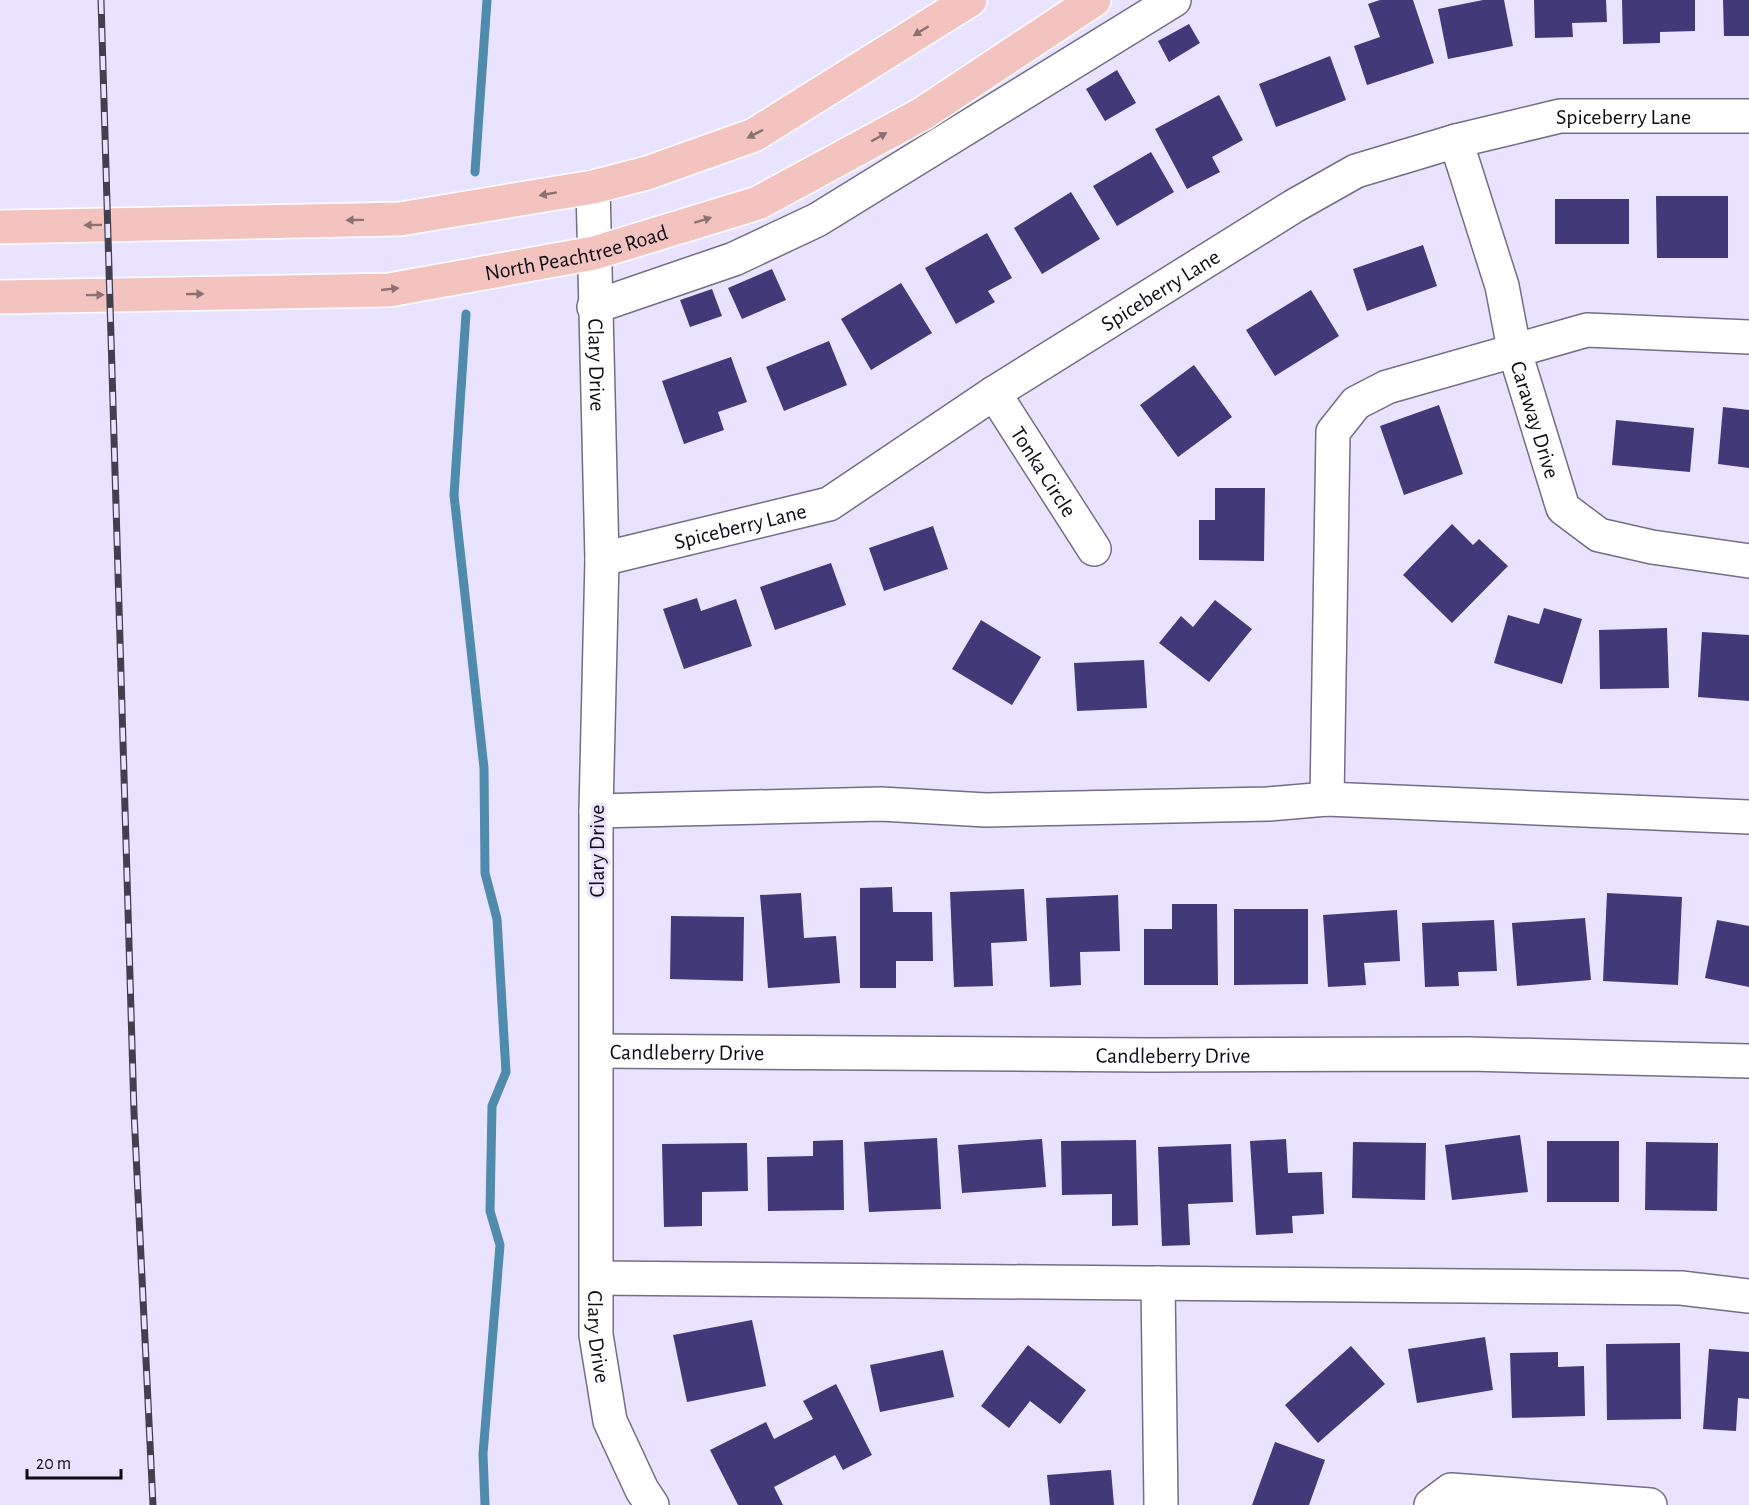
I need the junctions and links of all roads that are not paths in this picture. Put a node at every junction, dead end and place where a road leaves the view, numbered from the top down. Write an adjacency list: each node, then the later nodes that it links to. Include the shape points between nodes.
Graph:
1 (970, 0): 6 (main road, one-way to 6, via 754,135 647,173)
2 (1094, 0): 8 (main road, North Peachtree Road, one-way to 2, via 758,203 922,114)
3 (1174, 0): 10 (street, via 817,220 734,259)
4 (1749, 116): 5 (street, Spiceberry Lane, via 1560,116)
5 (1456, 141): 12 (street, Caraway Drive, via 1502,286); 13 (street, Spiceberry Lane, via 1356,171)
6 (593, 187): 7 (main road, one-way to 7, via 400,219); 8 (street, Clary Drive)
7 (0, 227)
8 (594, 253): 9 (main road, North Peachtree Road, one-way to 8, via 388,290); 10 (street, Clary Drive)
9 (0, 297)
10 (594, 307): 15 (street, Clary Drive)
11 (1749, 337): 12 (street, via 1587,330)
12 (1514, 350): 16 (street, Caraway Drive, via 1563,508 1599,536); 17 (street, via 1387,387 1356,403 1333,432)
13 (994, 393): 14 (street, Tonka Circle); 15 (street, Spiceberry Lane, via 828,504)
14 (1094, 549)
15 (602, 559): 18 (street, Clary Drive)
16 (1749, 561)
17 (1327, 799): 18 (street, via 1268,804 986,810 881,804); 19 (street)
18 (596, 811): 20 (street, Clary Drive)
19 (1749, 817)
20 (597, 1051): 21 (street, Candleberry Drive, via 1469,1054); 22 (street, Clary Drive)
21 (1749, 1061)
22 (597, 1278): 23 (street); 25 (street, Clary Drive, via 596,1335 610,1421)
23 (1158, 1283): 24 (street, via 1682,1288); 26 (street)
24 (1749, 1296)
25 (652, 1505)
26 (1161, 1505)
27 (1431, 1505): 28 (street, via 1451,1490)
28 (1650, 1505)

